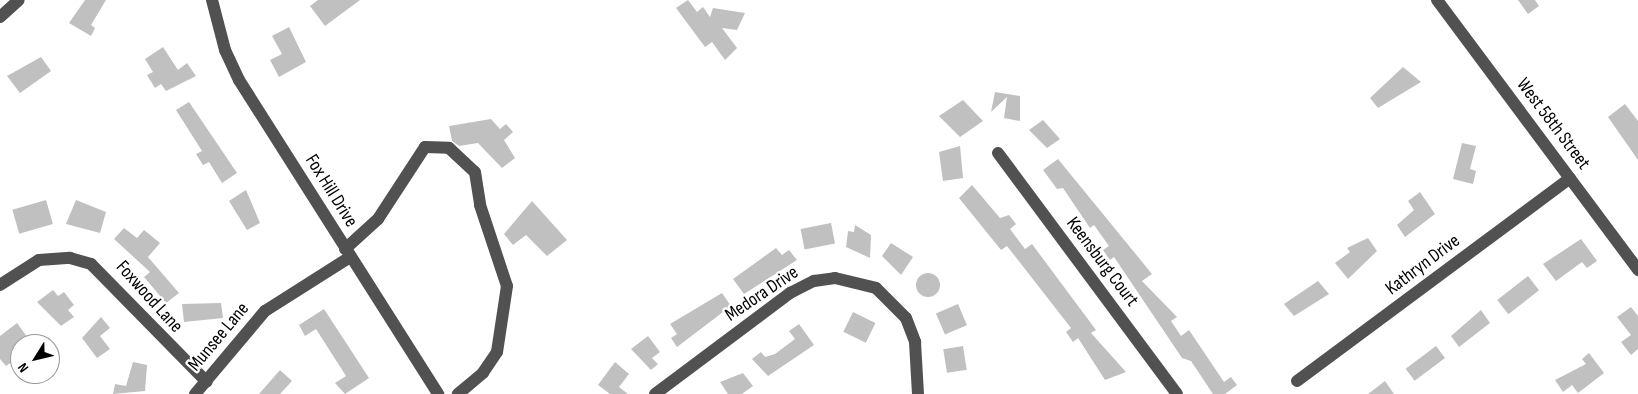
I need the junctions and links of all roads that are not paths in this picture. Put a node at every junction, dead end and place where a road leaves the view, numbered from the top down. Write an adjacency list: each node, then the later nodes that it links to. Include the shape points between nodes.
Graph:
1 (19, 0): 4 (street)
2 (212, 0): 7 (street, Fox Hill Drive, via 225,50 239,80)
3 (1437, 0): 6 (street, West 58th Street)
4 (0, 17)
5 (998, 153): 17 (street, Keensburg Court)
6 (1570, 178): 8 (street, West 58th Street); 10 (street, Kathryn Drive)
7 (348, 253): 11 (street, Munsee Lane, via 265,311); 13 (street, Fox Hill Drive); 14 (street, Munsee Lane, via 378,219 426,147 449,148 476,172 480,205 507,286 497,352 483,373)
8 (1638, 270)
9 (0, 285): 11 (street, Foxwood Lane, via 39,260 70,258 91,264)
10 (1297, 381)
11 (207, 382): 12 (street, Munsee Lane)
12 (195, 394)
13 (438, 394)
14 (458, 394)
15 (655, 394): 16 (street, Medora Drive, via 790,293 814,281 835,278 876,288 901,311 915,342)
16 (918, 394)
17 (1177, 394)

